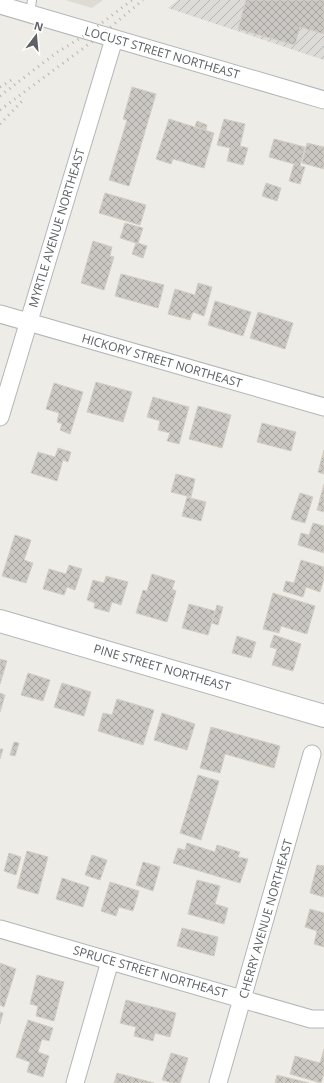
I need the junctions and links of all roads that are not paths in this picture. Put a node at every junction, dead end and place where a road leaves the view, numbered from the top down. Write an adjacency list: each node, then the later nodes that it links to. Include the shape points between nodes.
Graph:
1 (0, 5): 2 (street, LOCUST STREET NORTHEAST)
2 (31, 7): 3 (street, LOCUST STREET NORTHEAST)
3 (114, 39): 4 (street, LOCUST STREET NORTHEAST); 6 (street, MYRTLE AVENUE NORTHEAST)
4 (324, 100)
5 (0, 314): 6 (street, HICKORY STREET NORTHEAST)
6 (28, 323): 7 (street, HICKORY STREET NORTHEAST); 8 (street, MYRTLE AVENUE NORTHEAST)
7 (324, 407)
8 (0, 417)
9 (0, 621): 10 (main road, PINE STREET NORTHEAST)
10 (324, 716)
11 (312, 754): 14 (street, CHERRY AVENUE NORTHEAST)
12 (0, 929): 13 (street, SPRUCE STREET NORTHEAST)
13 (110, 961): 14 (street, SPRUCE STREET NORTHEAST); 16 (street)
14 (243, 999): 15 (street, SPRUCE STREET NORTHEAST, via 311,1018); 17 (street, CHERRY AVENUE NORTHEAST)
15 (324, 1019)
16 (75, 1083)
17 (218, 1083)

